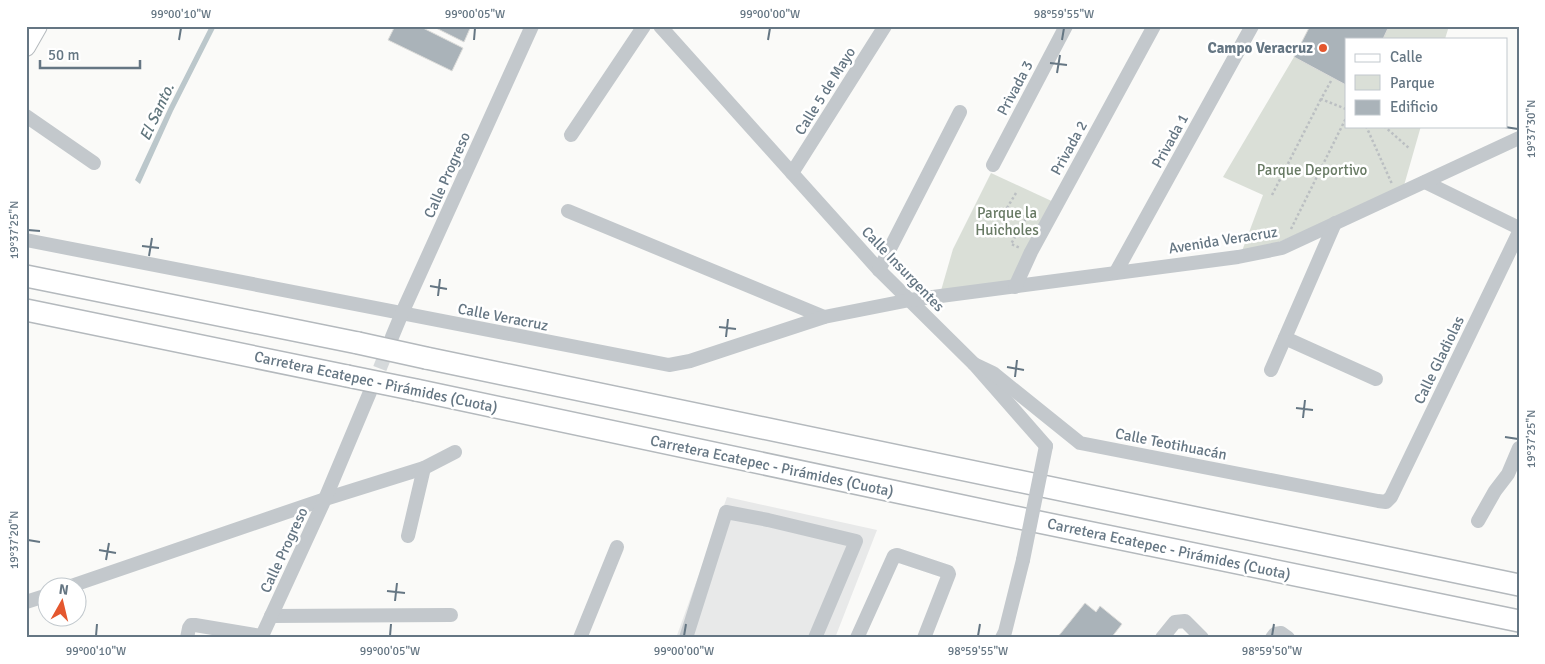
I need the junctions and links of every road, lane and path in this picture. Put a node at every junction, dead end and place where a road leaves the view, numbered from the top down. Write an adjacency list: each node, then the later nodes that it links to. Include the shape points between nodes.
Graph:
1 (30, 26): 10 (main road)
2 (38, 26): 11 (main road)
3 (532, 26): 42 (street, Calle Progreso)
4 (644, 26): 20 (street)
5 (660, 26): 25 (street, Calle Insurgentes)
6 (885, 26): 25 (street, Calle 5 de Mayo)
7 (1066, 26): 24 (street, Privada 3)
8 (1154, 26): 35 (street, Privada 2)
9 (1252, 26): 37 (street, Privada 1)
10 (26, 32)
11 (26, 47)
12 (1331, 81): 13 (path)
13 (1321, 99): 14 (path); 29 (path)
14 (1345, 109)
15 (960, 112): 36 (street)
16 (26, 116): 23 (street)
17 (1345, 120): 34 (path)
18 (1367, 128): 28 (path)
19 (1386, 128): 22 (path)
20 (571, 136)
21 (1519, 138): 26 (street, Avenida Veracruz)
22 (1410, 149)
23 (94, 162)
24 (993, 165)
25 (792, 173): 36 (street, Calle Insurgentes)
26 (1425, 182): 28 (street, Avenida Veracruz); 32 (street)
27 (1016, 193): 35 (path, via 1007,208 1026,218 1011,244)
28 (1396, 194): 31 (street, Avenida Veracruz)
29 (1272, 195)
30 (568, 211): 43 (street)
31 (1336, 224): 34 (street, Avenida Veracruz); 45 (street)
32 (1519, 230): 54 (street, Calle Gladiolas)
33 (26, 240): 42 (street, Calle Veracruz)
34 (1282, 248): 37 (street, Avenida Veracruz, via 1238,257)
35 (1031, 252): 39 (street, Privada 2)
36 (879, 270): 40 (street, Calle Insurgentes)
37 (1116, 272): 39 (street, Avenida Veracruz)
38 (26, 276): 59 (highway, bridge)
39 (1015, 287): 40 (street, Avenida Veracruz)
40 (910, 300): 43 (street, Calle Veracruz); 46 (street, Calle Insurgentes)
41 (26, 310): 64 (highway, Carretera Ecatepec - Pirámides (Cuota), bridge)
42 (402, 313): 43 (street, Calle Veracruz, via 669,365); 44 (street, Calle Progreso)
43 (824, 317)
44 (392, 338)
45 (1285, 338): 47 (street); 48 (street)
46 (974, 364): 54 (street, Calle Teotihuacán, via 993,373 1080,443); 72 (street, Calle Insurgentes, bridge, via 1046,446 1023,560)
47 (1271, 370)
48 (1376, 379)
49 (370, 392): 53 (street, Calle Progreso)
50 (1519, 448): 55 (street, via 1508,474)
51 (455, 452): 52 (street)
52 (424, 468): 53 (street); 56 (street)
53 (325, 499): 58 (street); 63 (street, Calle Progreso)
54 (1386, 502)
55 (1478, 521)
56 (408, 536)
57 (617, 547): 67 (street)
58 (88, 580)
59 (1519, 585)
60 (38, 598): 61 (street)
61 (26, 602)
62 (451, 615): 63 (street)
63 (271, 616): 65 (street, Calle Progreso)
64 (1519, 621)
65 (261, 637): 66 (street, via 191,625)
66 (187, 638)
67 (580, 638)
68 (686, 638): 69 (street, via 726,512 856,541)
69 (815, 638)
70 (857, 638): 71 (street, via 894,556 898,555 949,574)
71 (924, 638)
72 (1002, 638)
73 (1162, 638): 74 (street, via 1175,622 1185,622)
74 (1202, 638)
75 (1272, 638): 76 (street, via 1281,633)
76 (1288, 638)

